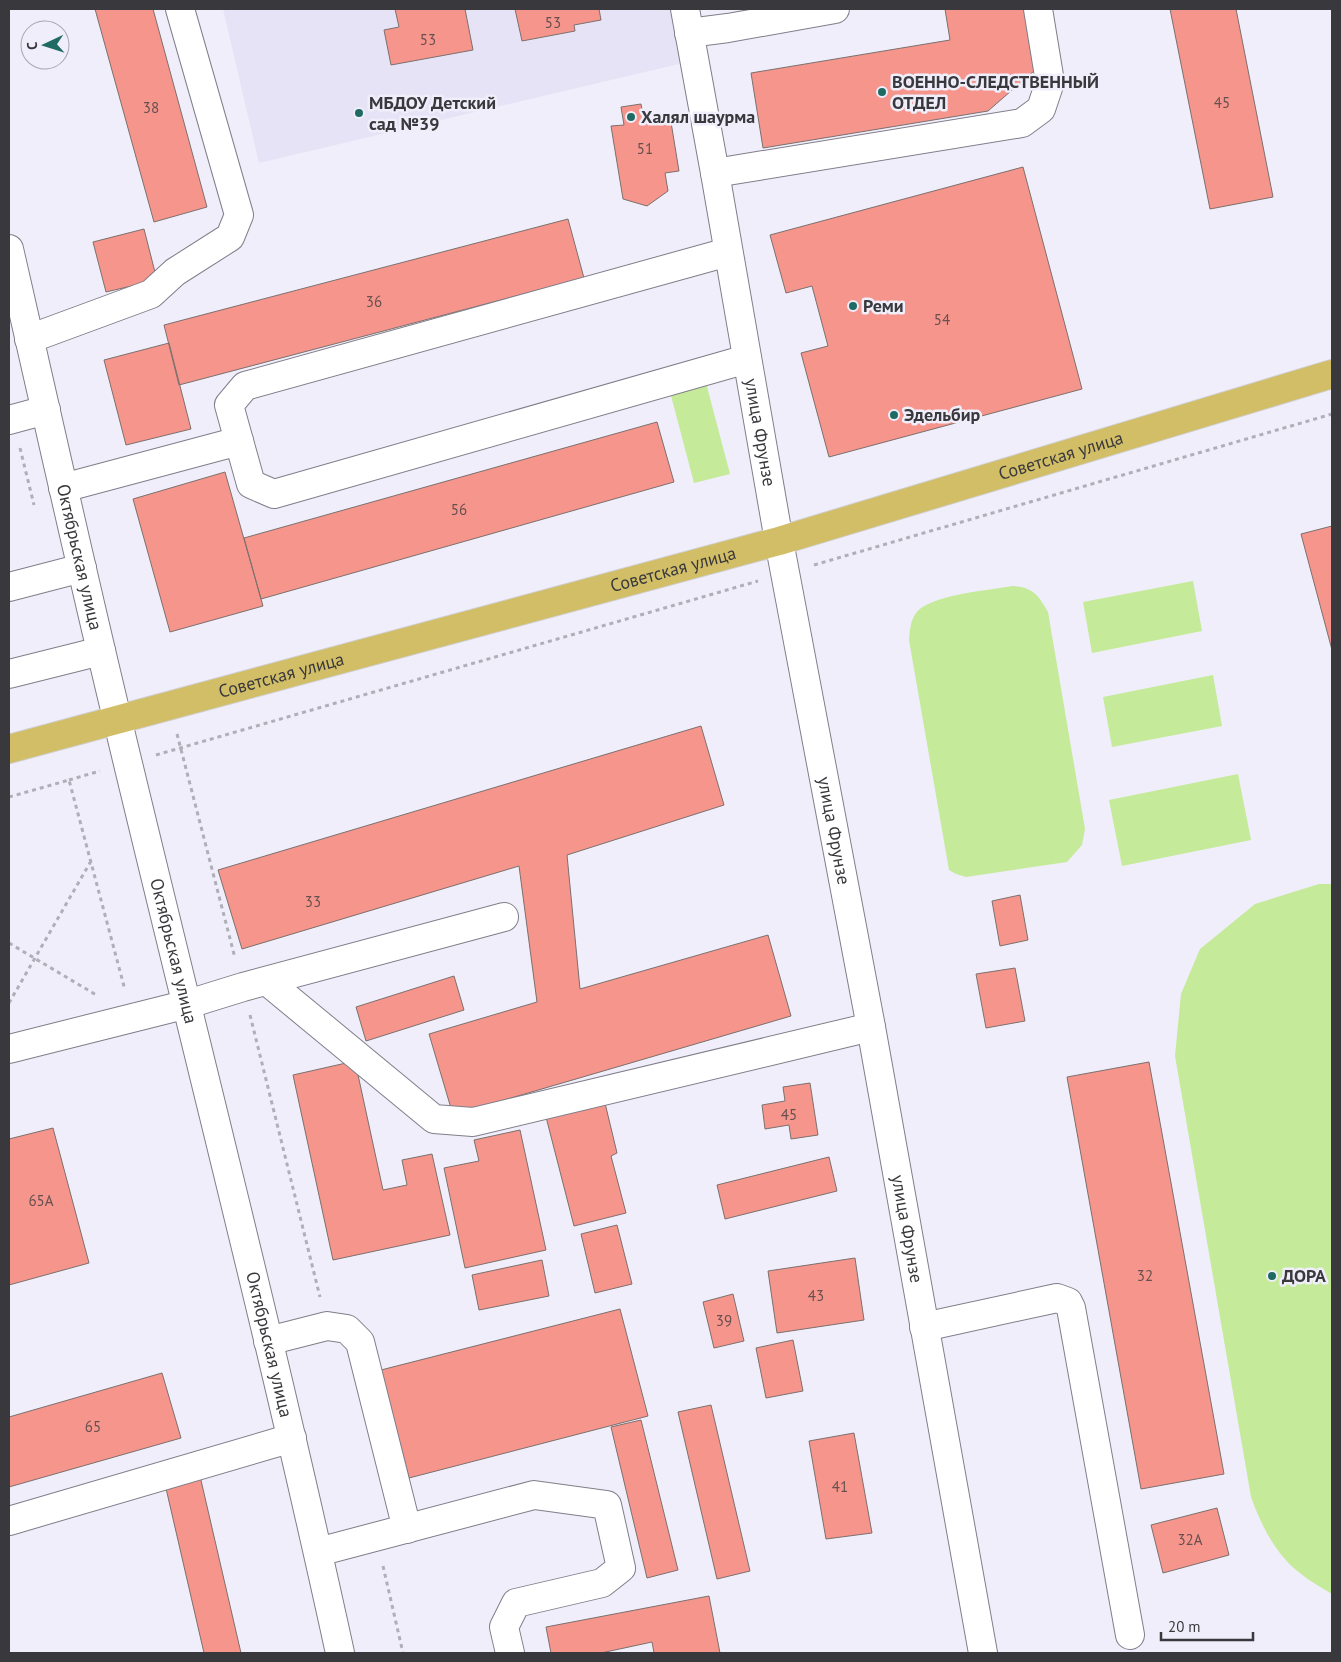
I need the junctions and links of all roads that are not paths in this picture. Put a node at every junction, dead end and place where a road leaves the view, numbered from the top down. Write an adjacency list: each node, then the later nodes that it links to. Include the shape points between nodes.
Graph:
1 (180, 9): 8 (street, via 239,215 230,237 175,272 151,294)
2 (835, 9): 4 (street, via 728,28)
3 (1038, 9): 5 (street, via 1050,82 1041,109 1022,123)
4 (687, 21): 5 (street, улица Фрунзе)
5 (715, 173): 7 (street, улица Фрунзе)
6 (9, 249): 8 (street, Октябрьская улица)
7 (728, 252): 9 (street, улица Фрунзе); 13 (street, via 244,386 229,406)
8 (30, 339): 11 (street, Октябрьская улица)
9 (747, 360): 13 (street, via 274,494 251,484); 15 (street, улица Фрунзе)
10 (1332, 374): 15 (main road, Советская улица)
11 (46, 410): 12 (street); 14 (street, Октябрьская улица)
12 (9, 420)
13 (239, 441): 14 (street)
14 (63, 488): 16 (street, Октябрьская улица)
15 (779, 541): 20 (main road, Советская улица); 25 (street, улица Фрунзе)
16 (82, 568): 17 (street); 18 (street, Октябрьская улица)
17 (9, 587)
18 (101, 651): 19 (street); 20 (street, Октябрьская улица)
19 (9, 674)
20 (117, 720): 21 (main road, Советская улица); 24 (street, Октябрьская улица)
21 (9, 749)
22 (504, 917): 23 (street)
23 (255, 985): 24 (street); 25 (street, via 434,1119 473,1122)
24 (188, 1004): 26 (street); 28 (street, Октябрьская улица)
25 (871, 1027): 27 (street, улица Фрунзе)
26 (9, 1049)
27 (924, 1327): 33 (street, via 1057,1298 1068,1302); 36 (street, улица Фрунзе)
28 (268, 1341): 29 (street, Октябрьская улица); 31 (street, via 327,1326 347,1329 360,1342)
29 (292, 1438): 30 (street); 32 (street, Октябрьская улица)
30 (9, 1521)
31 (407, 1530): 32 (street); 35 (street, via 534,1495 607,1505 621,1568 602,1583 516,1603 504,1627)
32 (318, 1552): 34 (street, Октябрьская улица)
33 (1130, 1635)
34 (340, 1653)
35 (510, 1653)
36 (983, 1653)

